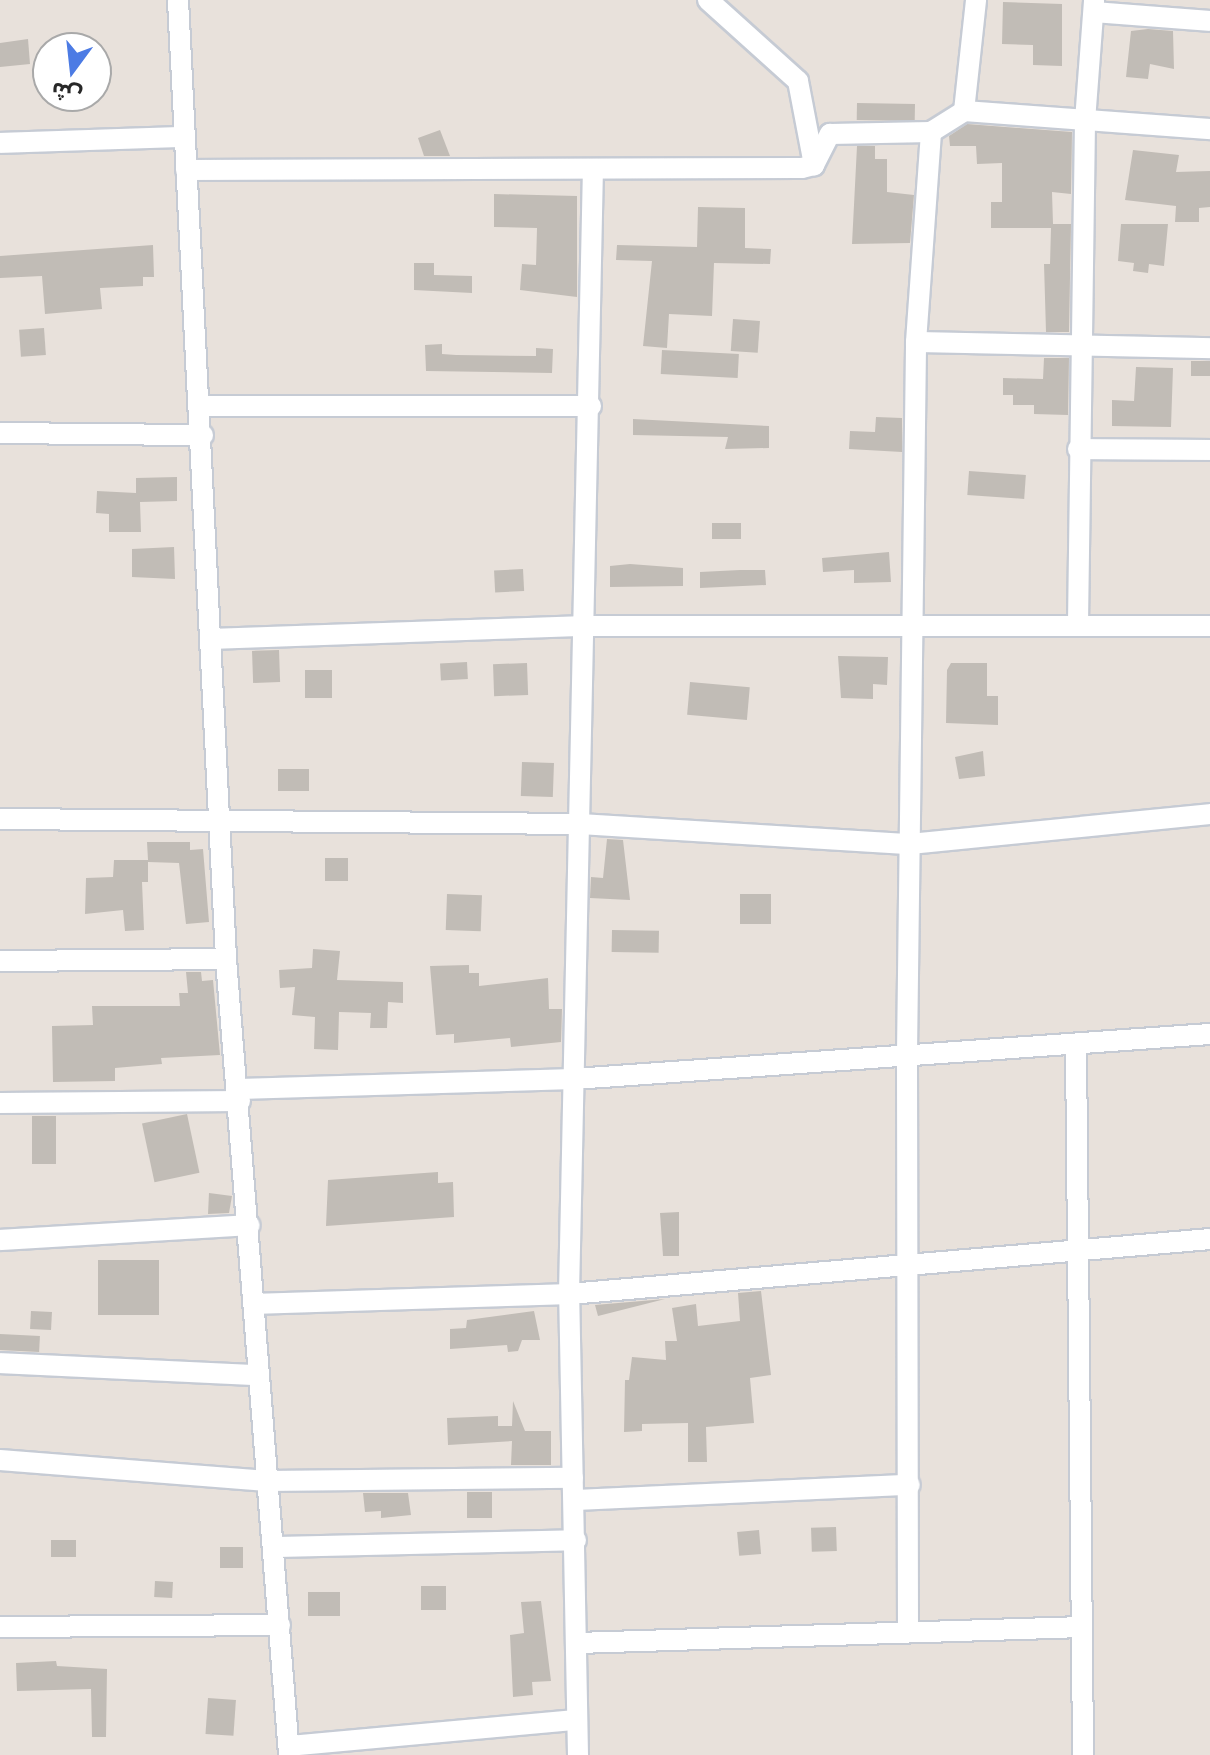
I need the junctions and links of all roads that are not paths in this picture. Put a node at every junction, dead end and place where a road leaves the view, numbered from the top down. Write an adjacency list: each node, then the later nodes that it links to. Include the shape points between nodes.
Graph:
1 (178, 0): 10 (street)
2 (708, 0): 12 (street, via 798,81)
3 (976, 0): 6 (street)
4 (1094, 6): 5 (street); 7 (street)
5 (1210, 21)
6 (964, 111): 7 (street); 9 (street)
7 (1085, 121): 8 (street); 16 (street)
8 (1210, 129)
9 (931, 132): 12 (street, via 830,134); 15 (street)
10 (185, 137): 11 (street); 14 (street)
11 (0, 143)
12 (814, 165): 13 (street)
13 (593, 169): 14 (street); 19 (street)
14 (186, 170): 18 (street)
15 (916, 342): 16 (street); 25 (street)
16 (1082, 343): 17 (street); 22 (street)
17 (1210, 348)
18 (201, 406): 19 (street); 21 (street)
19 (591, 406): 26 (street)
20 (0, 433): 21 (street)
21 (203, 435): 28 (street)
22 (1078, 449): 23 (street); 24 (street)
23 (1210, 450)
24 (1078, 623): 25 (street); 27 (street)
25 (912, 624): 26 (street); 33 (street)
26 (586, 626): 28 (street); 32 (street)
27 (1210, 626)
28 (210, 639): 31 (street)
29 (1210, 814): 33 (street)
30 (0, 819): 31 (street)
31 (217, 824): 32 (street); 34 (street)
32 (580, 824): 33 (street); 39 (street)
33 (910, 844): 38 (street)
34 (226, 959): 35 (street); 40 (street)
35 (0, 961)
36 (1210, 1034): 37 (street)
37 (1076, 1047): 38 (street); 45 (street)
38 (907, 1053): 39 (street); 46 (street)
39 (574, 1079): 40 (street); 47 (street)
40 (239, 1095): 41 (street); 42 (street)
41 (0, 1103)
42 (250, 1225): 44 (street); 48 (street)
43 (1210, 1239): 45 (street)
44 (0, 1240)
45 (1075, 1253): 46 (street); 60 (street)
46 (907, 1266): 47 (street); 54 (street)
47 (569, 1294): 48 (street); 52 (street)
48 (254, 1304): 50 (street)
49 (0, 1363): 50 (street)
50 (259, 1375): 53 (street)
51 (0, 1460): 53 (street)
52 (573, 1478): 53 (street); 55 (street)
53 (267, 1481): 57 (street)
54 (910, 1485): 55 (street); 61 (street)
55 (575, 1500): 56 (street)
56 (576, 1540): 57 (street); 62 (street)
57 (276, 1547): 58 (street)
58 (280, 1625): 59 (street); 64 (street)
59 (0, 1627)
60 (1082, 1627): 61 (street); 66 (street)
61 (908, 1632): 62 (street)
62 (577, 1643): 63 (street)
63 (577, 1720): 64 (street); 65 (street)
64 (289, 1750)
65 (578, 1755)
66 (1083, 1755)

